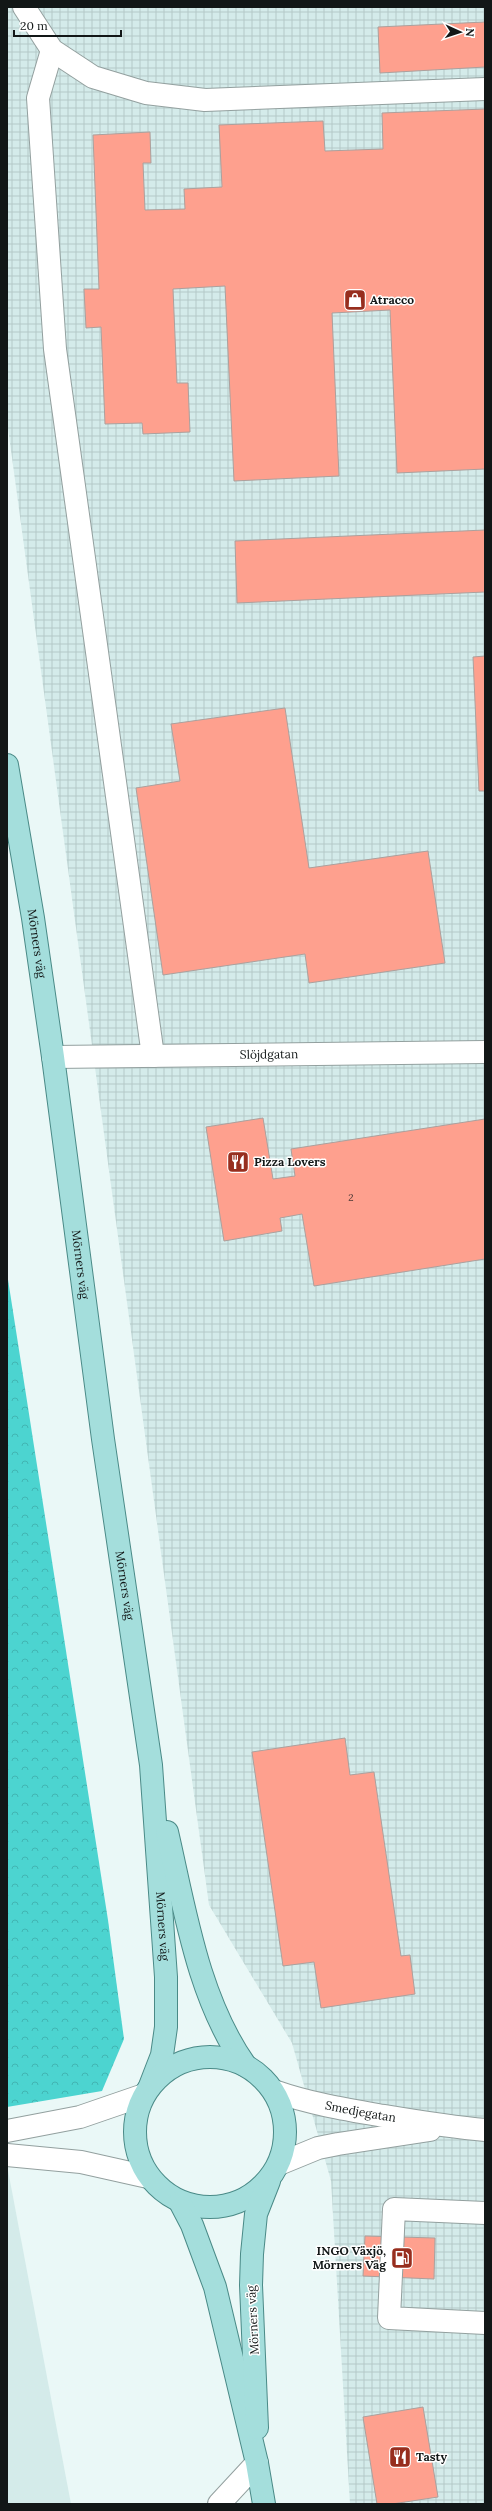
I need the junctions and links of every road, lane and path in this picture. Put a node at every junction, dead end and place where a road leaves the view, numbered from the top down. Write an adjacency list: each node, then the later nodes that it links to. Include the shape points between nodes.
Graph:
1 (24, 7): 2 (street)
2 (52, 50): 3 (street, via 93,77 146,93 205,100); 6 (street, via 38,98 55,349)
3 (485, 89)
4 (7, 765): 7 (main road, Mörners väg)
5 (485, 1052): 6 (street, Slöjdgatan)
6 (153, 1056): 7 (street, Slöjdgatan)
7 (53, 1057): 8 (main road, Mörners väg, via 103,1439)
8 (151, 1765): 9 (main road, Mörners väg, via 202,1975 231,2045); 10 (main road, Mörners väg, via 166,1970 166,2026 162,2055)
9 (245, 2065): 10 (main road, via 223,2058 200,2057 181,2062 164,2072); 11 (main road, Mörners väg, via 261,2076)
10 (147, 2090): 14 (street, via 80,2117); 17 (main road, Mörners väg, via 136,2115 134,2136 138,2158)
11 (274, 2091): 12 (street, Smedjegatan, via 295,2099 337,2108); 16 (main road, Mörners väg, via 282,2108 286,2127 285,2146)
12 (449, 2128): 13 (street, Smedjegatan); 16 (street, Smedjegatan, via 318,2148)
13 (485, 2130)
14 (7, 2131)
15 (7, 2155): 17 (street, via 80,2162)
16 (274, 2172): 18 (main road, via 247,2198 225,2206 202,2208); 21 (main road, Mörners väg, via 256,2214 252,2254)
17 (148, 2177): 18 (main road, Mörners väg, via 162,2191)
18 (180, 2202): 21 (main road, Mörners väg, via 192,2225 215,2287)
19 (485, 2213): 20 (street, via 394,2209 389,2318)
20 (485, 2323)
21 (257, 2462): 22 (street); 23 (main road, Mörners väg)
22 (219, 2504)
23 (264, 2504)

